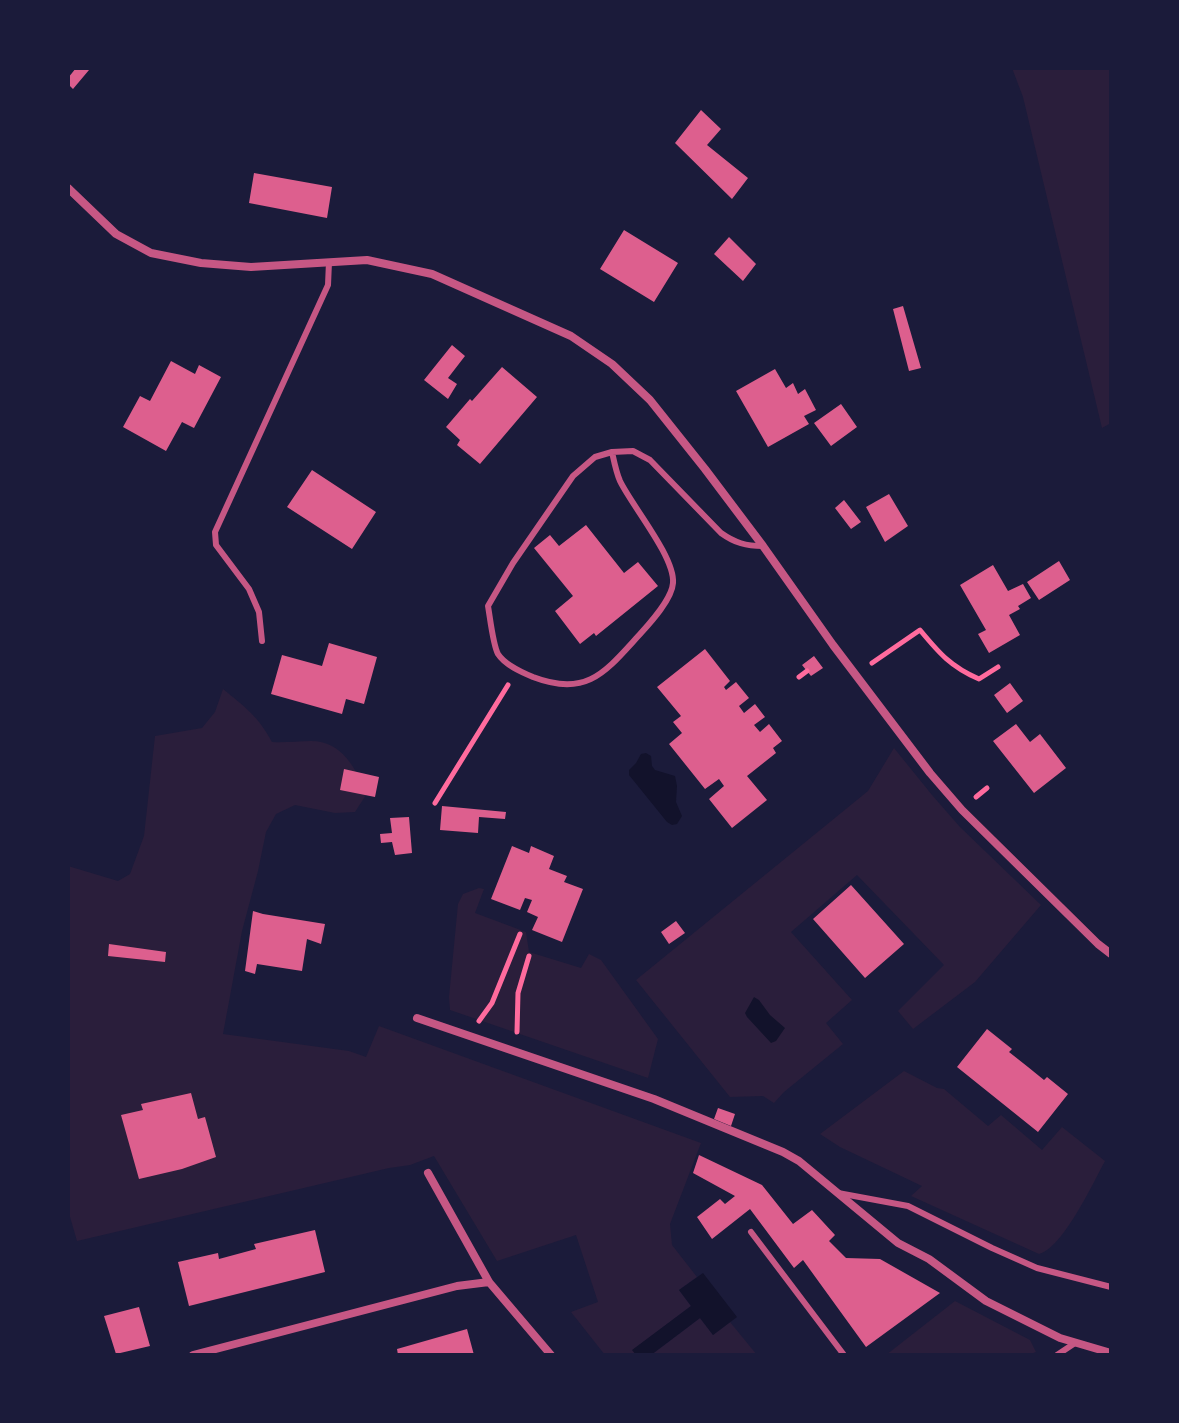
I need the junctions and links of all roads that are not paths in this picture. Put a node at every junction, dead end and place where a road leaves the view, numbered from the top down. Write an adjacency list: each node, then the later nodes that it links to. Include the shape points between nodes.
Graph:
1 (68, 188): 2 (street, via 116,234 151,253 251,267)
2 (329, 262): 4 (street, via 367,260 432,274 571,336 612,364 650,400); 5 (lane, via 328,285 215,532 216,545 249,589 259,612)
3 (612, 452): 3 (lane, via 619,479 668,561 672,591 654,619 591,680 570,686 517,671 498,654 488,606 573,476 595,457); 4 (lane, via 633,451 650,460 734,543)
4 (763, 546): 6 (street, via 930,773)
5 (262, 641)
6 (1111, 954)
7 (417, 1018): 9 (street, via 654,1099 783,1152)
8 (428, 1173): 11 (street)
9 (838, 1193): 12 (lane, via 908,1206 1037,1268); 13 (street, via 898,1243 986,1301)
10 (751, 1232): 17 (lane)
11 (489, 1282): 15 (street); 16 (street)
12 (1111, 1287)
13 (1075, 1343): 14 (street); 18 (lane)
14 (1111, 1353)
15 (193, 1355)
16 (551, 1355)
17 (844, 1355)
18 (1057, 1355)

